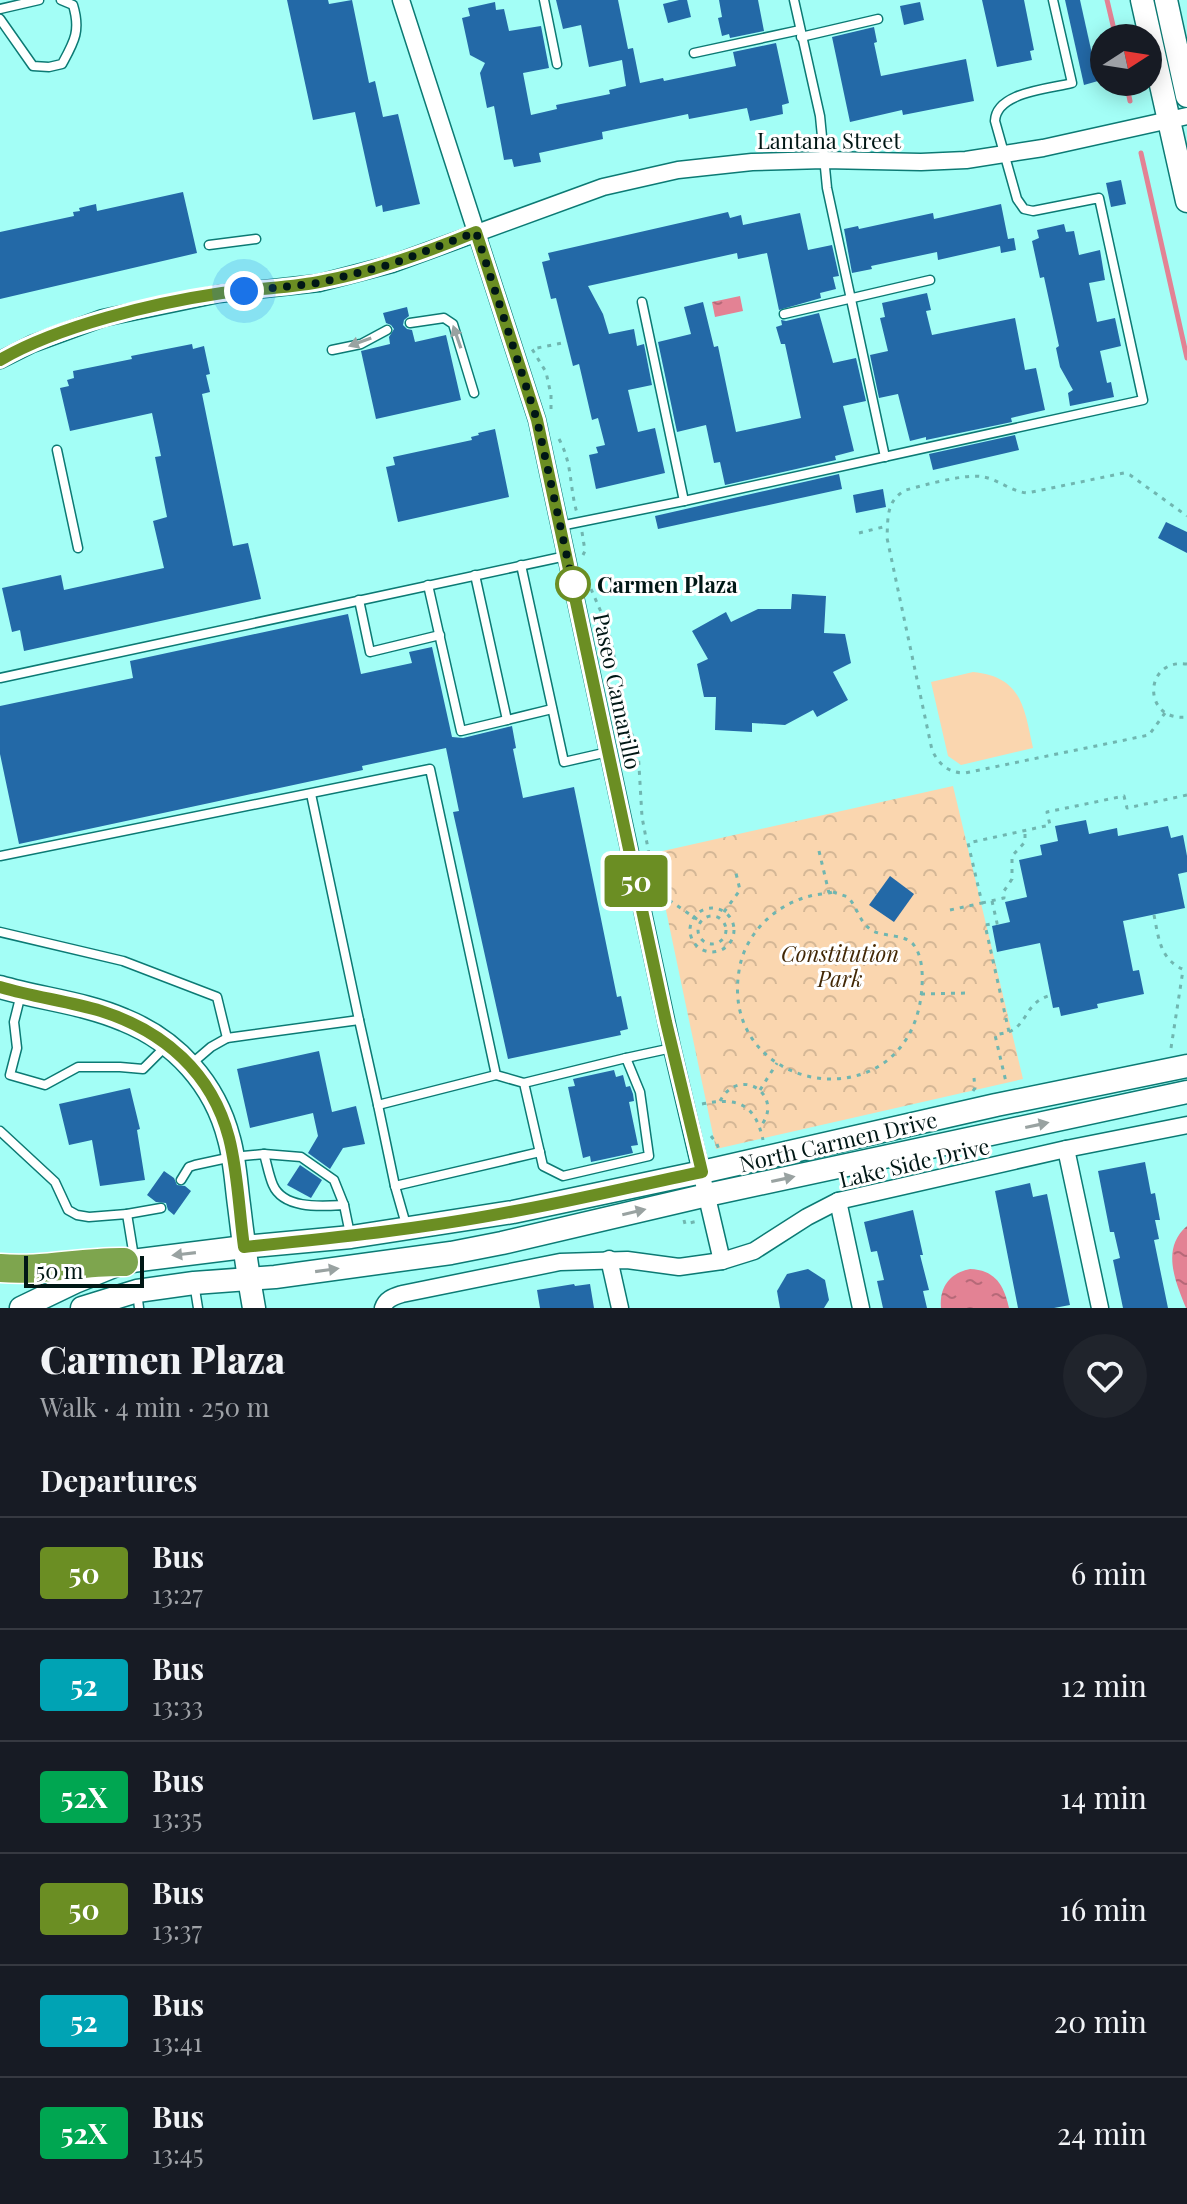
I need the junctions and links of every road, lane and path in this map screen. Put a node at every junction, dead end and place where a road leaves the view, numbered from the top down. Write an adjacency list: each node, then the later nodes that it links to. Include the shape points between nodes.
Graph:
1 (39, 0): 9 (lane)
2 (61, 0): 10 (lane, via 73,5 78,20 62,64 33,66)
3 (401, 0): 20 (street, Paseo Camarillo)
4 (544, 0): 14 (lane)
5 (794, 0): 12 (lane)
6 (1053, 0): 17 (lane, via 1072,83 1000,106 995,121)
7 (1142, 0): 16 (main road)
8 (1166, 0): 15 (main road)
9 (0, 9)
10 (0, 19)
11 (878, 19): 12 (lane)
12 (801, 33): 13 (lane); 18 (lane)
13 (694, 53)
14 (557, 64)
15 (1187, 96)
16 (1178, 118): 17 (street, Lantana Street); 19 (main road)
17 (1005, 154): 18 (street, Lantana Street, via 921,162); 36 (lane, via 1024,209 1099,198 1143,400)
18 (824, 160): 20 (street, Lantana Street, via 678,170 603,187); 24 (lane)
19 (1187, 201)
20 (476, 232): 31 (street, Lantana Street, via 392,264 319,283 219,294 103,318); 40 (street, Paseo Camarillo, via 537,420)
21 (256, 239): 22 (lane)
22 (209, 245)
23 (930, 280): 24 (lane)
24 (850, 298): 26 (lane); 36 (lane)
25 (642, 302): 37 (lane)
26 (784, 314)
27 (410, 323): 32 (lane, one-way to 27, via 453,324 444,318)
28 (387, 330): 30 (lane, one-way to 30, via 361,344)
29 (567, 342): 33 (path, via 532,349 546,372)
30 (332, 350)
31 (0, 360)
32 (474, 393)
33 (551, 410)
34 (557, 435): 39 (path)
35 (57, 450): 43 (lane)
36 (885, 457): 37 (lane)
37 (684, 501): 39 (lane)
38 (1187, 516): 41 (path, via 1124,473 1027,493 974,476 900,493 890,505)
39 (580, 522): 40 (lane); 44 (path, via 585,551)
40 (560, 526): 44 (street, Paseo Camarillo)
41 (887, 526): 42 (path); 54 (path, via 932,750 947,769 965,773 1149,735)
42 (859, 533)
43 (78, 548)
44 (574, 556): 45 (lane); 57 (street, Paseo Camarillo)
45 (521, 565): 46 (lane); 53 (lane)
46 (475, 575): 47 (lane); 56 (lane)
47 (428, 585): 49 (lane); 50 (lane)
48 (588, 585): 60 (path, via 608,628 621,708 638,749)
49 (359, 600): 50 (lane, via 370,652); 52 (lane)
50 (440, 635): 56 (lane, via 461,731)
51 (1187, 664): 54 (path, via 1167,666 1156,678 1155,701)
52 (0, 678)
53 (552, 709): 56 (lane); 57 (lane, via 564,762)
54 (1165, 713): 55 (path)
55 (1187, 717)
56 (507, 720)
57 (608, 752): 84 (street, Paseo Camarillo)
58 (311, 794): 63 (lane); 80 (lane); 92 (lane, via 430,769)
59 (1187, 795): 61 (path, via 1127,808 1124,796 1047,812 1050,825)
60 (642, 817)
61 (1025, 831): 67 (path, via 1025,842 1012,856 1012,879 1004,898); 68 (path, via 968,843)
62 (819, 851): 66 (path)
63 (0, 854)
64 (735, 869): 70 (path, via 740,890)
65 (655, 886): 72 (path)
66 (829, 893): 78 (path, via 848,897 875,932 913,944); 87 (path, via 782,909 759,927 743,954 737,984 741,1014 755,1042)
67 (992, 901): 68 (path); 81 (path, via 997,923 985,925)
68 (982, 903): 69 (path)
69 (950, 910)
70 (724, 912): 72 (path, via 708,908); 72 (path, via 733,935 715,952 693,942)
71 (1154, 915): 75 (path, via 1164,952 1174,966)
72 (694, 917): 73 (path)
73 (701, 922): 73 (path, via 703,940 722,939 726,929 721,919 711,916)
74 (0, 932): 82 (lane, via 123,961 217,997)
75 (1185, 970): 85 (path)
76 (10, 990): 83 (main road, via 98,1010); 91 (lane, via 17,1048)
77 (968, 993): 78 (path)
78 (921, 994): 87 (path, via 901,1047 864,1074 819,1080)
79 (1051, 995): 81 (path, via 1034,1004)
80 (359, 1020): 82 (lane); 101 (lane)
81 (1009, 1032): 94 (path, via 995,1035)
82 (227, 1038): 88 (lane)
83 (168, 1044): 88 (main road); 91 (lane, via 143,1069 78,1067 45,1085)
84 (672, 1048): 86 (lane); 111 (street, Paseo Camarillo)
85 (1171, 1048)
86 (626, 1058): 95 (lane); 107 (lane, via 640,1092 649,1156 563,1176 543,1166)
87 (777, 1063): 96 (path)
88 (190, 1066): 109 (main road, via 218,1106)
89 (1187, 1066): 111 (main road, North Carmen Drive, via 996,1105)
90 (0, 1072): 91 (lane)
91 (10, 1075)
92 (496, 1075): 95 (lane); 101 (lane)
93 (974, 1078): 98 (path)
94 (1006, 1082)
95 (524, 1083): 107 (lane)
96 (760, 1090): 99 (path, via 738,1085); 103 (path, via 768,1109)
97 (1187, 1092): 111 (main road, North Carmen Drive, one-way to 97)
98 (970, 1093)
99 (720, 1101): 100 (path); 103 (path, via 743,1105)
100 (701, 1104)
101 (378, 1105): 112 (lane)
102 (1187, 1125): 106 (street, Lake Side Drive)
103 (760, 1127): 105 (path)
104 (0, 1131): 116 (lane, via 55,1182 68,1210 89,1217)
105 (763, 1140)
106 (1066, 1149): 113 (street, Lake Side Drive); 135 (street)
107 (540, 1152): 112 (lane)
108 (264, 1154): 109 (lane); 114 (lane, via 301,1157 334,1180); 114 (lane, via 277,1192 299,1204)
109 (232, 1157): 110 (lane, via 189,1167); 119 (main road)
110 (181, 1180)
111 (704, 1184): 117 (main road, North Carmen Drive); 121 (street, Paseo Camarillo); 124 (main road, North Carmen Drive, one-way to 111, via 502,1243)
112 (395, 1186): 117 (lane)
113 (838, 1201): 121 (street, Lake Side Drive, via 754,1251); 134 (street)
114 (344, 1205): 118 (lane)
115 (161, 1208): 116 (lane)
116 (127, 1214): 122 (lane)
117 (407, 1229): 118 (main road, North Carmen Drive)
118 (351, 1237): 119 (main road, North Carmen Drive)
119 (244, 1247): 122 (main road, North Carmen Drive, one-way to 122); 124 (main road)
120 (609, 1259): 121 (street, Lake Side Drive, via 679,1267); 132 (street, Lake Side Drive, via 560,1262 402,1294); 133 (street)
121 (722, 1261)
122 (129, 1262): 123 (highway); 127 (main road, North Carmen Drive)
123 (0, 1268)
124 (249, 1278): 125 (main road, North Carmen Drive); 130 (main road)
125 (194, 1283): 126 (main road, North Carmen Drive); 129 (lane)
126 (138, 1300): 128 (main road, North Carmen Drive)
127 (21, 1308)
128 (82, 1308)
129 (198, 1308)
130 (254, 1308)
131 (374, 1308): 132 (street, Lake Side Drive)
132 (383, 1308)
133 (620, 1308)
134 (861, 1308)
135 (1100, 1308)

